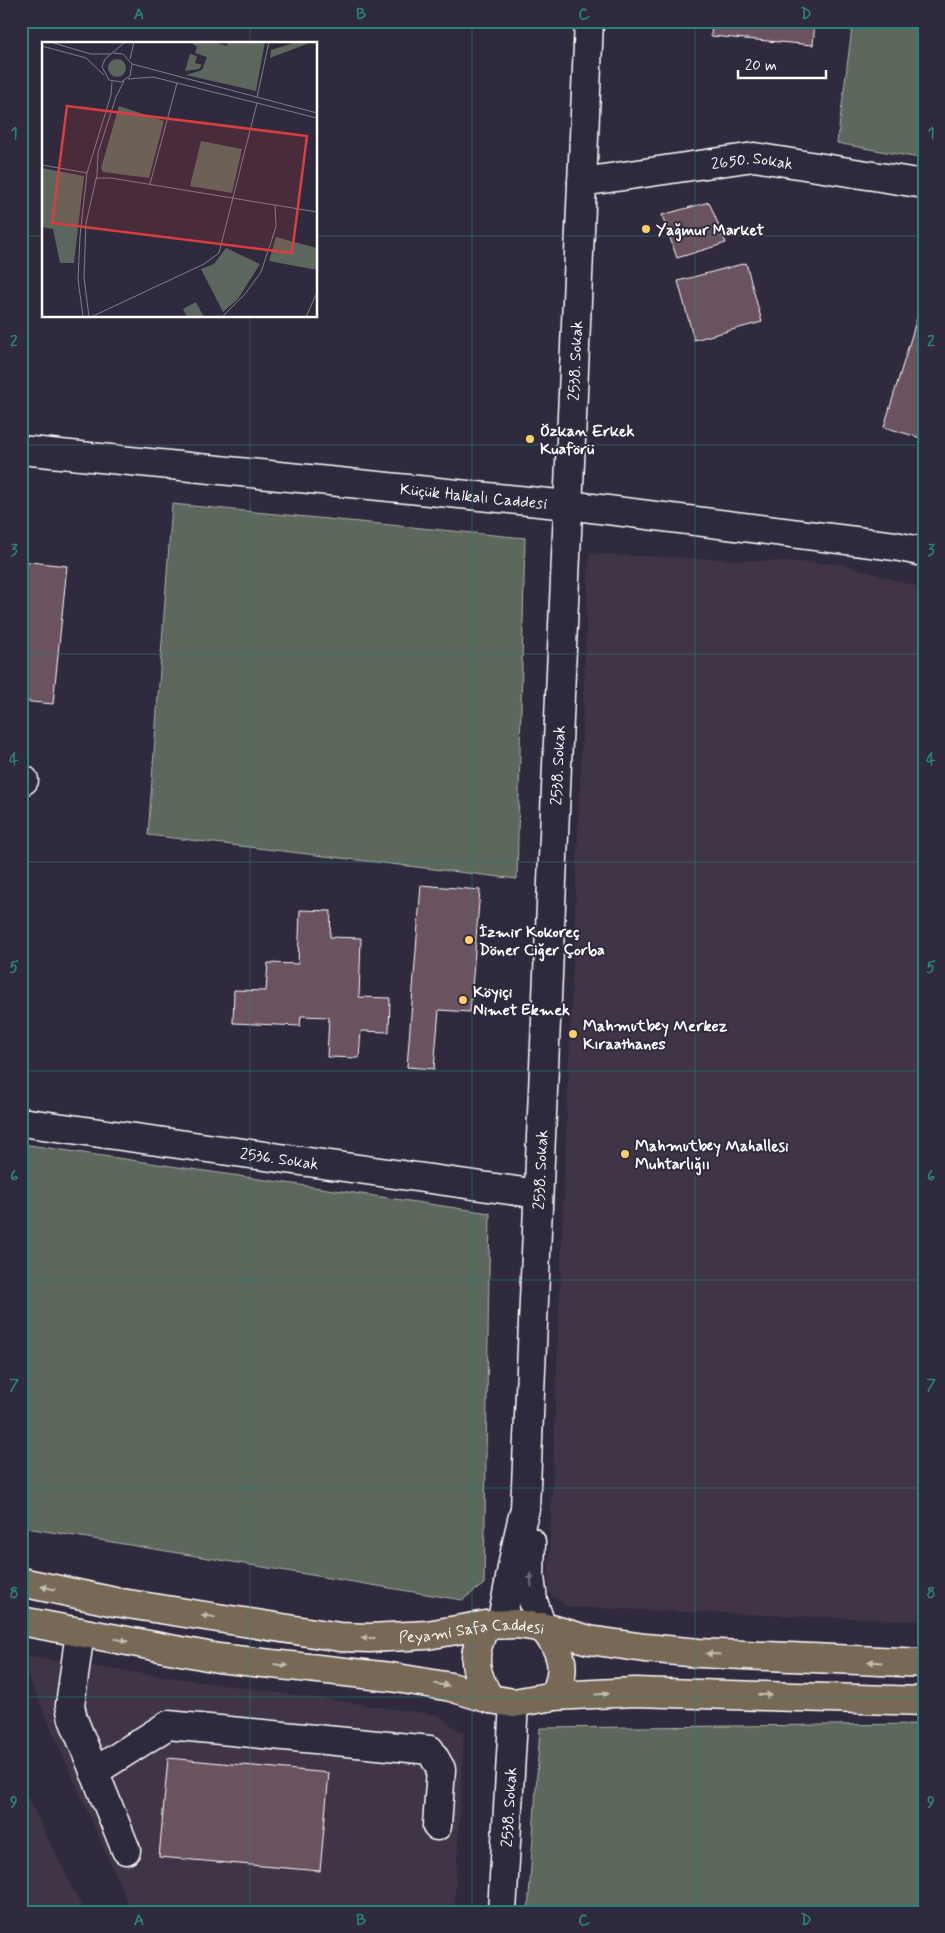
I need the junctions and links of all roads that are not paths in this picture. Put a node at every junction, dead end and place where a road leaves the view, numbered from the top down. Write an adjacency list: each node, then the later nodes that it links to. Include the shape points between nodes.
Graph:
1 (589, 21): 2 (street, 2538. Sokak)
2 (582, 182): 3 (street, 2650. Sokak, via 754,157); 5 (street, 2538. Sokak)
3 (924, 184)
4 (21, 450): 5 (street, Küçük Halkalı Caddesi)
5 (568, 505): 6 (street, Küçük Halkalı Caddesi); 8 (street, 2538. Sokak)
6 (924, 552)
7 (21, 1122): 8 (street, 2536. Sokak)
8 (538, 1194): 9 (street, 2538. Sokak)
9 (525, 1509): 12 (street, via 516,1540 511,1584); 13 (street, one-way to 9, via 533,1601 530,1529)
10 (21, 1582): 12 (main road, Peyami Safa Caddesi, one-way to 10, via 427,1635 340,1637 115,1602)
11 (21, 1621): 14 (main road)
12 (494, 1624): 13 (main road, Peyami Safa Caddesi); 18 (main road, via 478,1641 475,1668 480,1682)
13 (542, 1627): 15 (main road, Peyami Safa Caddesi, one-way to 13, via 645,1648 589,1640); 16 (main road, via 553,1640 561,1664 561,1682)
14 (80, 1632): 18 (main road, one-way to 18, via 218,1658 451,1687); 19 (street, via 70,1705)
15 (924, 1663)
16 (554, 1696): 17 (main road, one-way to 17, via 636,1692); 18 (main road)
17 (924, 1700)
18 (502, 1701): 22 (street, 2538. Sokak)
19 (94, 1772): 20 (street, via 168,1725 430,1750 441,1769); 21 (street)
20 (437, 1826)
21 (126, 1850)
22 (502, 1912)

